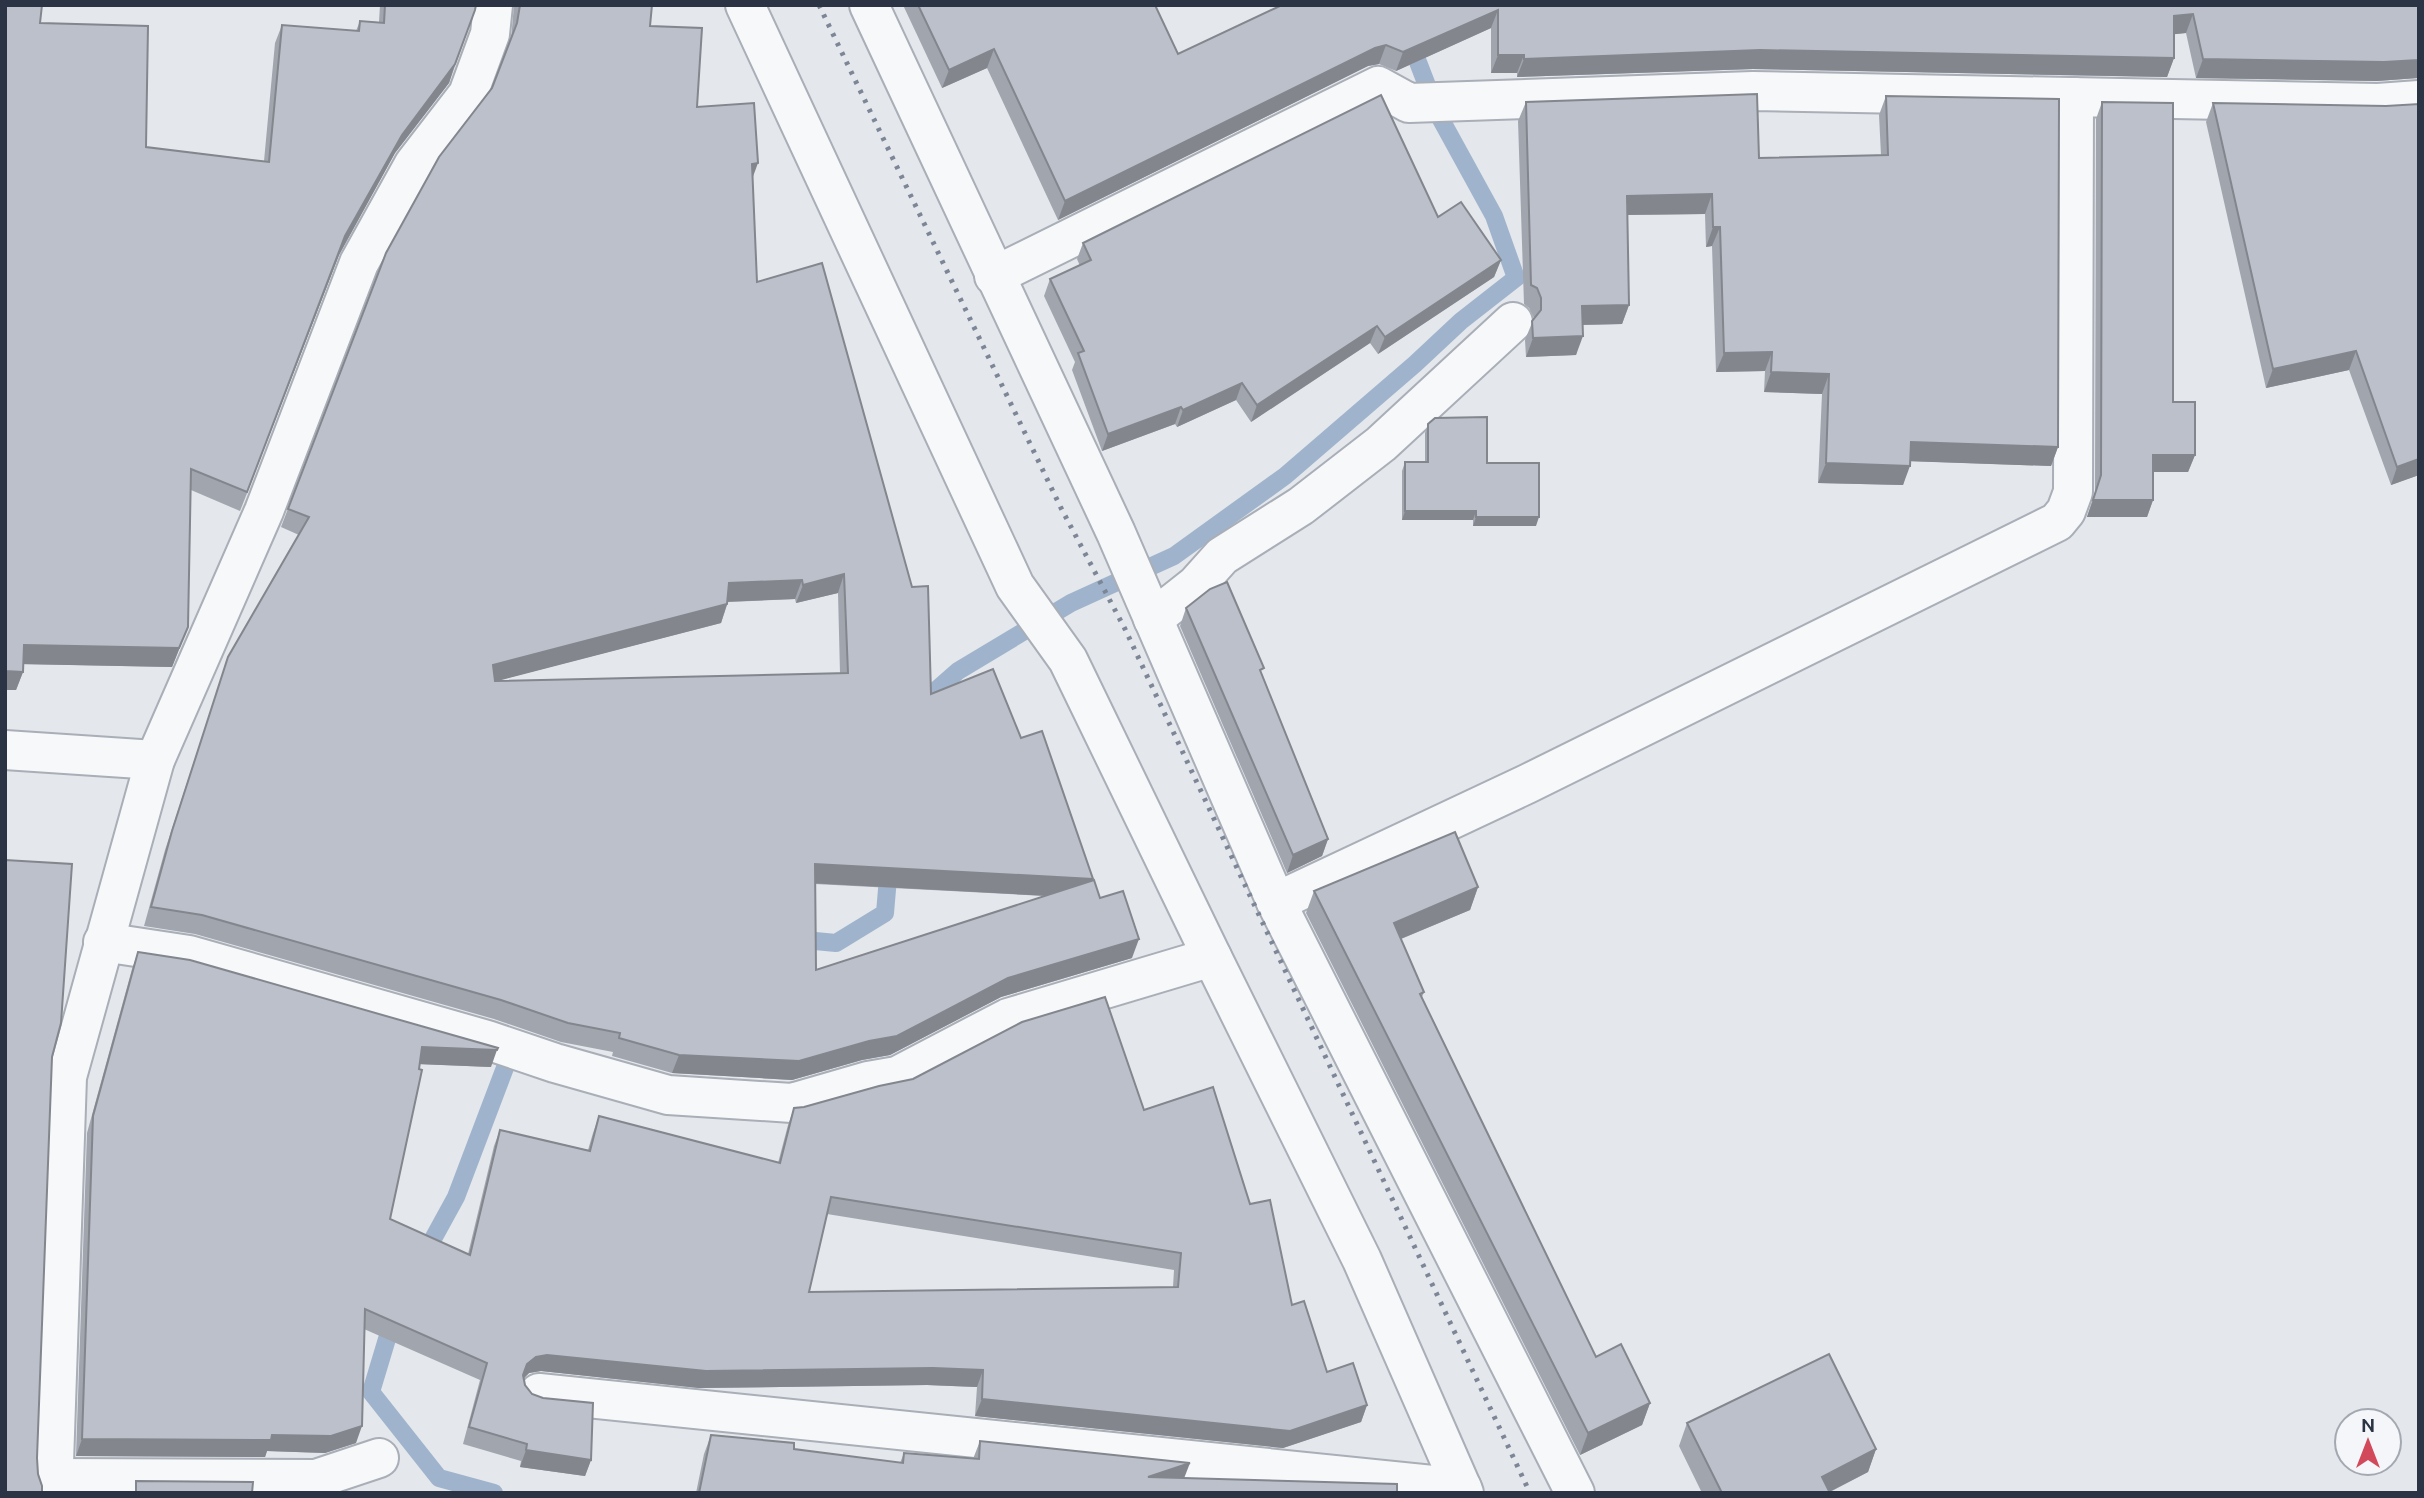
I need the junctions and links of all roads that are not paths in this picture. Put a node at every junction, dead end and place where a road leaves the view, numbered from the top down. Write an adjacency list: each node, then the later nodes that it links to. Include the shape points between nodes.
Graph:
1 (492, 5): 10 (street, via 490,34 468,94 414,164 359,262 264,511)
2 (745, 5): 13 (street, via 1015,586 1068,660)
3 (869, 5): 6 (street)
4 (2074, 97): 5 (street); 6 (street, via 1753,91 1409,103 1378,86); 11 (street, via 2073,492 2057,522 1527,784)
5 (2419, 100)
6 (993, 276): 8 (street)
7 (1513, 323): 8 (street, via 1381,444 1301,506 1222,556 1196,585)
8 (1147, 605): 11 (street)
9 (5, 750): 10 (street)
10 (155, 760): 12 (street)
11 (1276, 902): 18 (street)
12 (103, 942): 13 (street, via 189,955 668,1095 792,1103 897,1076 1008,1018); 16 (street, via 67,1077)
13 (1212, 957): 17 (street, via 1362,1260)
14 (539, 1393): 17 (street)
15 (379, 1458): 16 (street, via 316,1479)
16 (53, 1485)
17 (1463, 1490)
18 (1575, 1493)

